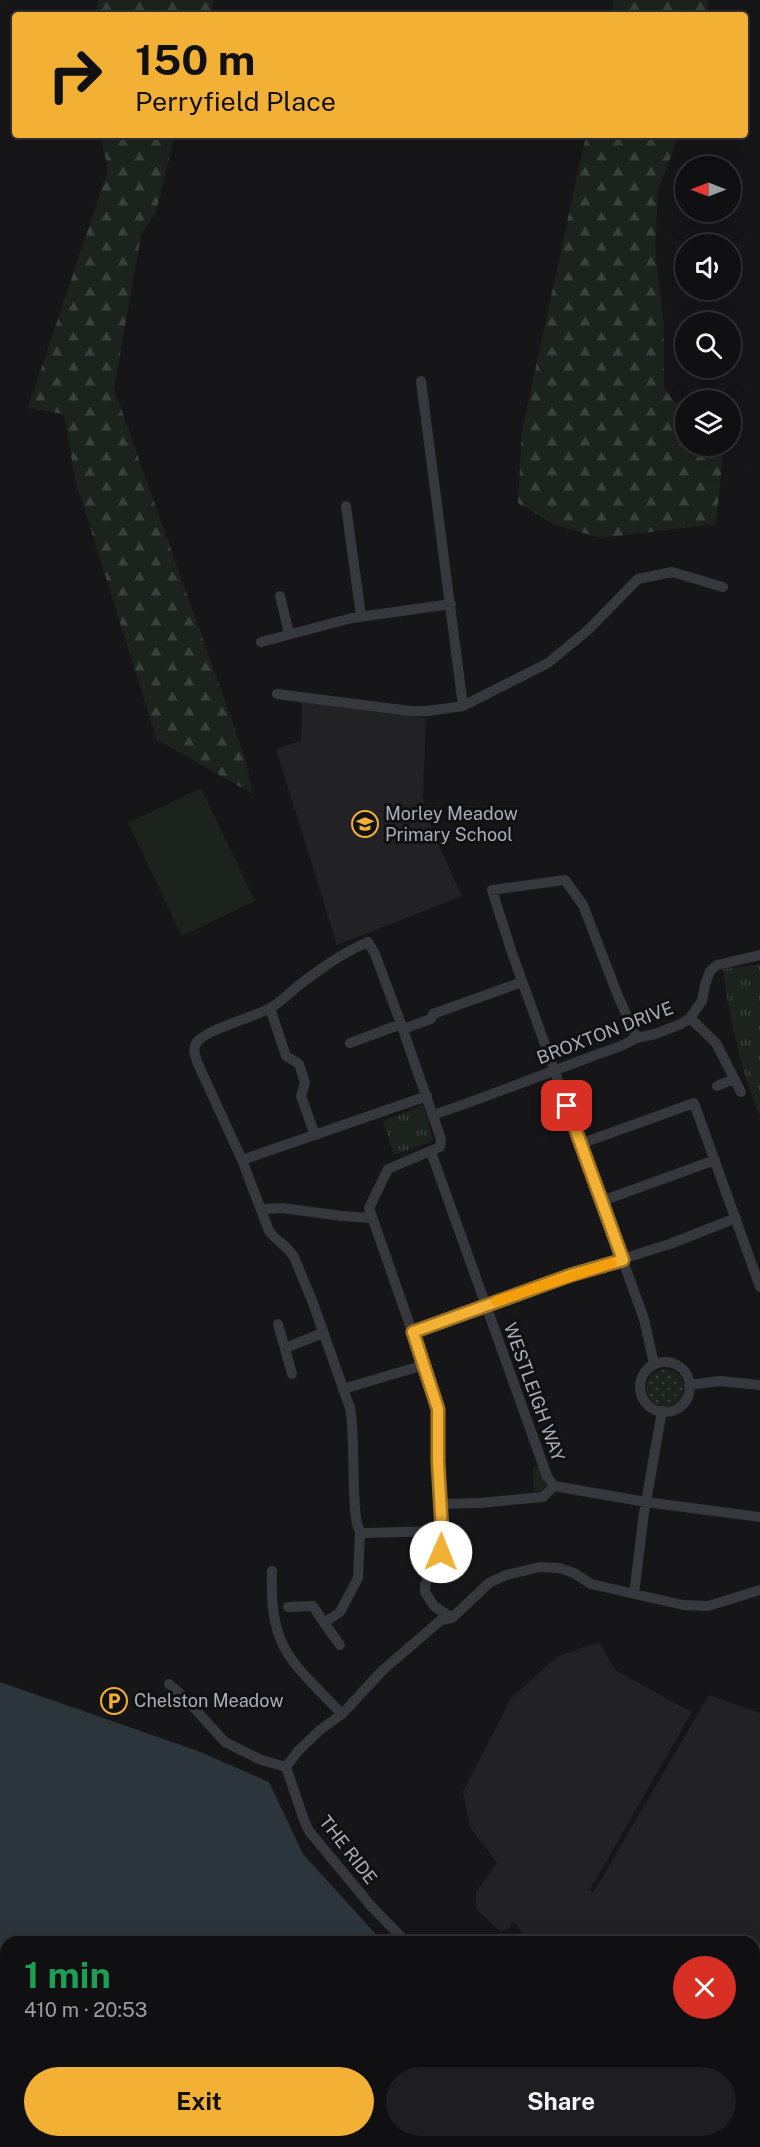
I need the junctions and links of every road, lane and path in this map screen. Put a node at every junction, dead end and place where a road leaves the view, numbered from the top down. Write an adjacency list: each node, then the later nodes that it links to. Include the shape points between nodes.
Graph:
1 (421, 381): 5 (street)
2 (346, 506): 6 (street)
3 (723, 587): 10 (street, via 672,572 638,579 588,630 548,663)
4 (280, 596): 7 (street)
5 (452, 608): 6 (street); 10 (street)
6 (361, 616): 7 (street)
7 (289, 633): 8 (street)
8 (261, 642)
9 (277, 694): 10 (street, via 410,711)
10 (463, 706)
11 (760, 955): 14 (street, BROXTON DRIVE, via 717,965 710,972 702,1001)
12 (522, 982): 15 (street, via 433,1014 431,1019); 16 (street, via 492,890 565,880 583,905); 18 (street)
13 (270, 1008): 15 (street, via 323,967 368,942); 24 (street, via 286,1056 298,1064 305,1083 301,1096); 27 (street, via 208,1034 194,1048)
14 (690, 1018): 16 (street, BROXTON DRIVE); 19 (street, via 716,1043)
15 (402, 1026): 17 (street); 22 (street)
16 (637, 1038): 18 (street, BROXTON DRIVE)
17 (350, 1042)
18 (552, 1066): 23 (street, BROXTON DRIVE, via 486,1097); 25 (street)
19 (734, 1079): 20 (street); 21 (street)
20 (717, 1086)
21 (741, 1092)
22 (427, 1096): 23 (street); 24 (street)
23 (433, 1115): 26 (street, via 441,1139 440,1147)
24 (315, 1135): 27 (street)
25 (580, 1144): 28 (street, via 694,1103); 29 (street)
26 (431, 1152): 31 (street, via 392,1166 369,1208); 35 (street, WESTLEIGH WAY)
27 (242, 1160): 30 (street)
28 (715, 1160): 29 (street); 32 (street)
29 (602, 1202): 33 (street)
30 (262, 1209): 31 (street); 38 (street, via 269,1231 294,1257)
31 (372, 1218): 37 (street)
32 (736, 1218): 33 (street); 34 (street)
33 (623, 1260): 35 (street); 40 (street, via 646,1326)
34 (760, 1287)
35 (485, 1305): 37 (street); 47 (street, WESTLEIGH WAY)
36 (278, 1324): 39 (street)
37 (413, 1332): 41 (street)
38 (323, 1334): 39 (street); 45 (street)
39 (285, 1348): 42 (street)
40 (654, 1364): 43 (street, via 675,1364 686,1374); 46 (street, via 643,1375 640,1390 647,1404)
41 (424, 1365): 45 (street); 49 (street, via 438,1409)
42 (292, 1374)
43 (689, 1385): 44 (street, via 720,1381); 46 (street, via 681,1406)
44 (760, 1385)
45 (343, 1389): 51 (street, via 353,1419 353,1510)
46 (662, 1411): 48 (street)
47 (554, 1486): 48 (street, WESTLEIGH WAY); 49 (street, via 543,1497)
48 (646, 1502): 50 (street, WESTLEIGH WAY); 55 (street)
49 (440, 1504): 52 (street)
50 (760, 1517)
51 (360, 1531): 52 (street); 58 (street, via 358,1578 340,1612)
52 (442, 1531): 57 (street, via 441,1552 425,1592 434,1606)
53 (272, 1571): 61 (street, via 274,1622 285,1651)
54 (760, 1590): 55 (street, via 704,1606)
55 (634, 1594): 57 (street, via 591,1584 559,1568 540,1567 489,1583)
56 (288, 1607): 58 (street, via 313,1606)
57 (452, 1618): 61 (street, via 441,1620 383,1670)
58 (324, 1623): 59 (street)
59 (339, 1645)
60 (169, 1684): 62 (street, via 225,1742 261,1760)
61 (342, 1714): 62 (street, via 320,1730)
62 (286, 1767): 63 (street, THE RIDE, via 309,1831)
63 (400, 1936)

